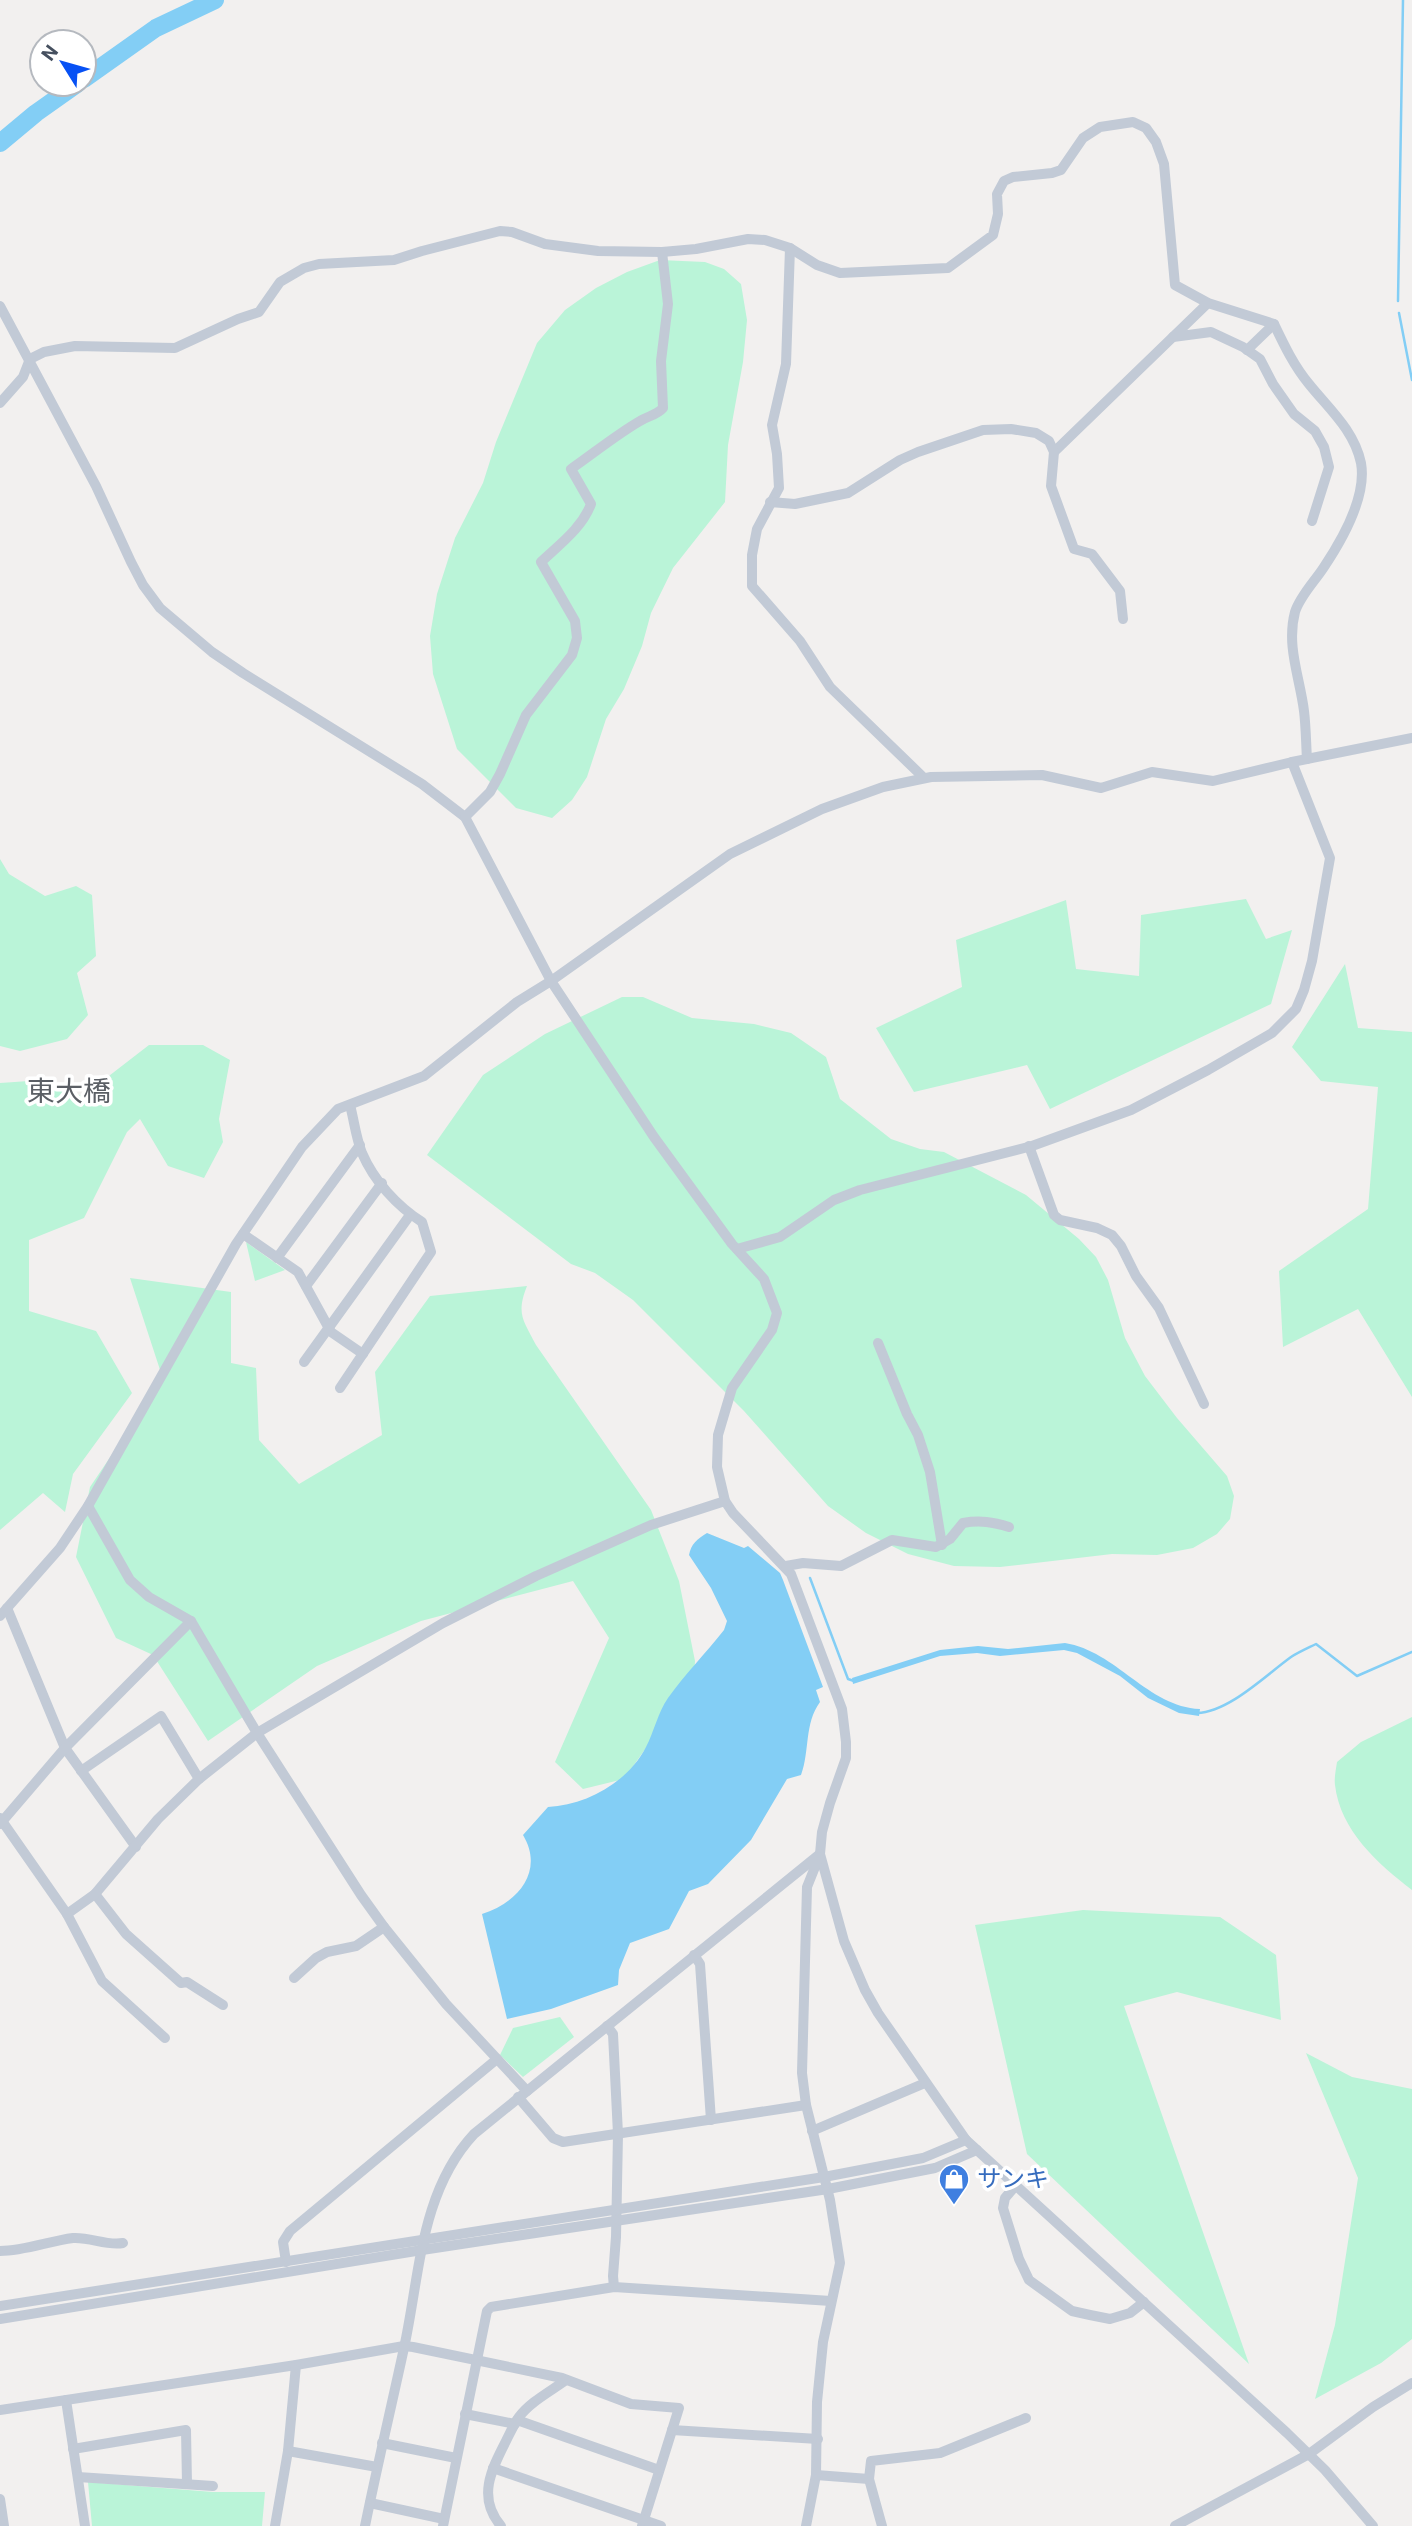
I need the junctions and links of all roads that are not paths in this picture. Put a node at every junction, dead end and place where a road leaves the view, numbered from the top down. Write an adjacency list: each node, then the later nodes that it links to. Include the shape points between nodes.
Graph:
1 (790, 248): 2 (street, via 748,239); 3 (street, via 840,273 948,268 993,235 997,194 1004,181 1060,170 1083,138 1100,127 1133,122 1146,128 1164,164 1175,285); 11 (street, via 786,364 772,425 779,488)
2 (662, 252): 8 (street, via 564,247 500,231 394,260 304,268 280,282 259,312 175,348 75,346); 18 (street, via 668,304 661,361 663,408 571,469 592,504 576,529 541,562 575,621 577,638 572,654 526,715 490,792)
3 (1208, 303): 5 (street); 6 (street)
4 (0, 306): 8 (street)
5 (1274, 324): 7 (street); 15 (street, via 1302,375 1347,430 1361,464 1357,502 1326,564 1296,608 1292,626)
6 (1173, 337): 7 (street, via 1211,332); 10 (street)
7 (1247, 350): 12 (street, via 1260,359 1294,414 1315,431 1324,447 1329,467)
8 (30, 359): 9 (street, via 23,377); 18 (street, via 131,562 160,608 232,666 422,784)
9 (0, 403)
10 (1054, 452): 11 (street, via 1049,441 1036,433 983,430 900,460 848,493 795,504); 13 (street, via 1051,486 1074,549 1092,554 1120,591)
11 (770, 502): 17 (street, via 757,529 752,586 800,641 830,687)
12 (1312, 521)
13 (1123, 620)
14 (1412, 738): 15 (street)
15 (1307, 760): 16 (street)
16 (1292, 762): 17 (street, via 1213,781 1152,772 1101,788 1042,775); 22 (street, via 1330,858 1312,961 1296,1009 1272,1033 1131,1110)
17 (924, 778): 19 (street, via 822,809 730,854)
18 (465, 817): 19 (street)
19 (551, 981): 20 (street, via 517,1002 424,1076); 26 (street, via 654,1137)
20 (350, 1105): 21 (street); 25 (street, via 338,1109 302,1147)
21 (360, 1145): 23 (street); 27 (street)
22 (1029, 1146): 26 (street, via 859,1190 834,1200 780,1237); 34 (street, via 1054,1215 1104,1231 1121,1246 1158,1308)
23 (382, 1183): 24 (street); 28 (street)
24 (410, 1215): 29 (street); 31 (street, via 422,1222 431,1252)
25 (243, 1234): 27 (street); 36 (street)
26 (737, 1249): 35 (street, via 764,1279 777,1313 772,1330 732,1388 718,1435)
27 (277, 1258): 28 (street, via 298,1272)
28 (306, 1286): 29 (street)
29 (328, 1327): 31 (street); 32 (street)
30 (878, 1343): 38 (street, via 930,1472)
31 (363, 1354): 33 (street)
32 (304, 1362)
33 (340, 1388)
34 (1204, 1404)
35 (725, 1501): 39 (street, via 750,1533); 42 (street, via 651,1525 536,1576 443,1623)
36 (88, 1506): 40 (street, via 60,1548); 41 (street, via 130,1580 149,1597)
37 (1009, 1527): 38 (street, via 978,1520 963,1523)
38 (942, 1545): 39 (street, via 892,1540 841,1566)
39 (786, 1566): 48 (street, via 828,1668 845,1728 846,1758 827,1812)
40 (4, 1612): 43 (street)
41 (191, 1621): 42 (street); 43 (street)
42 (257, 1733): 45 (street); 51 (street)
43 (65, 1748): 44 (street); 46 (street)
44 (81, 1771): 45 (street, via 161,1716); 47 (street)
45 (199, 1779): 47 (street)
46 (1, 1821): 50 (street)
47 (136, 1847): 49 (street)
48 (820, 1854): 52 (street); 58 (street, via 845,1941 865,1990); 60 (street, via 807,1887 802,2073)
49 (95, 1894): 50 (street); 54 (street, via 126,1934 181,1983 187,1982)
50 (67, 1914): 56 (street, via 102,1981)
51 (384, 1927): 53 (street, via 356,1946 316,1958); 57 (street)
52 (694, 1955): 55 (street); 61 (street, via 700,1964)
53 (294, 1978)
54 (223, 2005)
55 (607, 2026): 59 (street); 63 (street, via 613,2034)
56 (165, 2038)
57 (497, 2059): 59 (street); 73 (street, via 289,2231 283,2242)
58 (925, 2083): 62 (street); 64 (street)
59 (523, 2094): 63 (street, via 559,2142); 71 (street, via 474,2134 451,2164 434,2199)
60 (806, 2105): 61 (street); 62 (street)
61 (711, 2120): 63 (street)
62 (812, 2131): 66 (street)
63 (618, 2134): 69 (street)
64 (966, 2140): 65 (street); 66 (street, via 923,2158)
65 (977, 2150): 67 (street); 68 (street, via 934,2168)
66 (824, 2177): 68 (street); 69 (street)
67 (1016, 2185): 76 (street); 76 (street, via 1003,2208 1030,2280 1072,2311 1110,2319 1130,2313)
68 (828, 2189): 69 (street); 75 (street, via 840,2263)
69 (616, 2216): 71 (street); 74 (street)
70 (123, 2243): 72 (street, via 73,2238)
71 (423, 2245): 73 (street); 78 (street); 79 (street)
72 (0, 2251)
73 (286, 2262): 77 (street)
74 (614, 2287): 75 (street); 80 (street, via 491,2307)
75 (831, 2301): 90 (street, via 822,2342)
76 (1144, 2302): 94 (street)
77 (0, 2306)
78 (0, 2319)
79 (404, 2346): 80 (street); 81 (street); 91 (street)
80 (476, 2360): 82 (street); 86 (street)
81 (296, 2365): 84 (street); 93 (street)
82 (566, 2380): 88 (street); 89 (street, via 631,2404 679,2407)
83 (1412, 2383): 94 (street)
84 (66, 2400): 85 (street); 92 (street)
85 (0, 2410)
86 (465, 2414): 88 (street); 95 (street)
87 (1027, 2418): 101 (street, via 940,2454 871,2460)
88 (516, 2422): 97 (street); 98 (street)
89 (672, 2430): 90 (street); 98 (street)
90 (818, 2439): 99 (street)
91 (382, 2443): 95 (street); 96 (street)
92 (73, 2449): 100 (street); 102 (street, via 186,2430)
93 (288, 2451): 96 (street); 110 (street)
94 (1309, 2454): 116 (street); 117 (street)
95 (456, 2459): 106 (street)
96 (377, 2467): 105 (street)
97 (493, 2468): 107 (street); 112 (street, via 487,2499)
98 (659, 2470): 107 (street)
99 (817, 2475): 101 (street); 114 (street)
100 (78, 2477): 102 (street); 109 (street)
101 (869, 2479): 115 (street)
102 (187, 2484): 103 (street)
103 (213, 2486)
104 (0, 2499): 108 (street)
105 (370, 2503): 106 (street); 111 (street)
106 (444, 2523)
107 (643, 2524): 113 (street)
108 (4, 2526)
109 (85, 2526)
110 (275, 2526)
111 (366, 2526)
112 (501, 2526)
113 (662, 2526)
114 (806, 2526)
115 (882, 2526)
116 (1175, 2526)
117 (1373, 2526)

